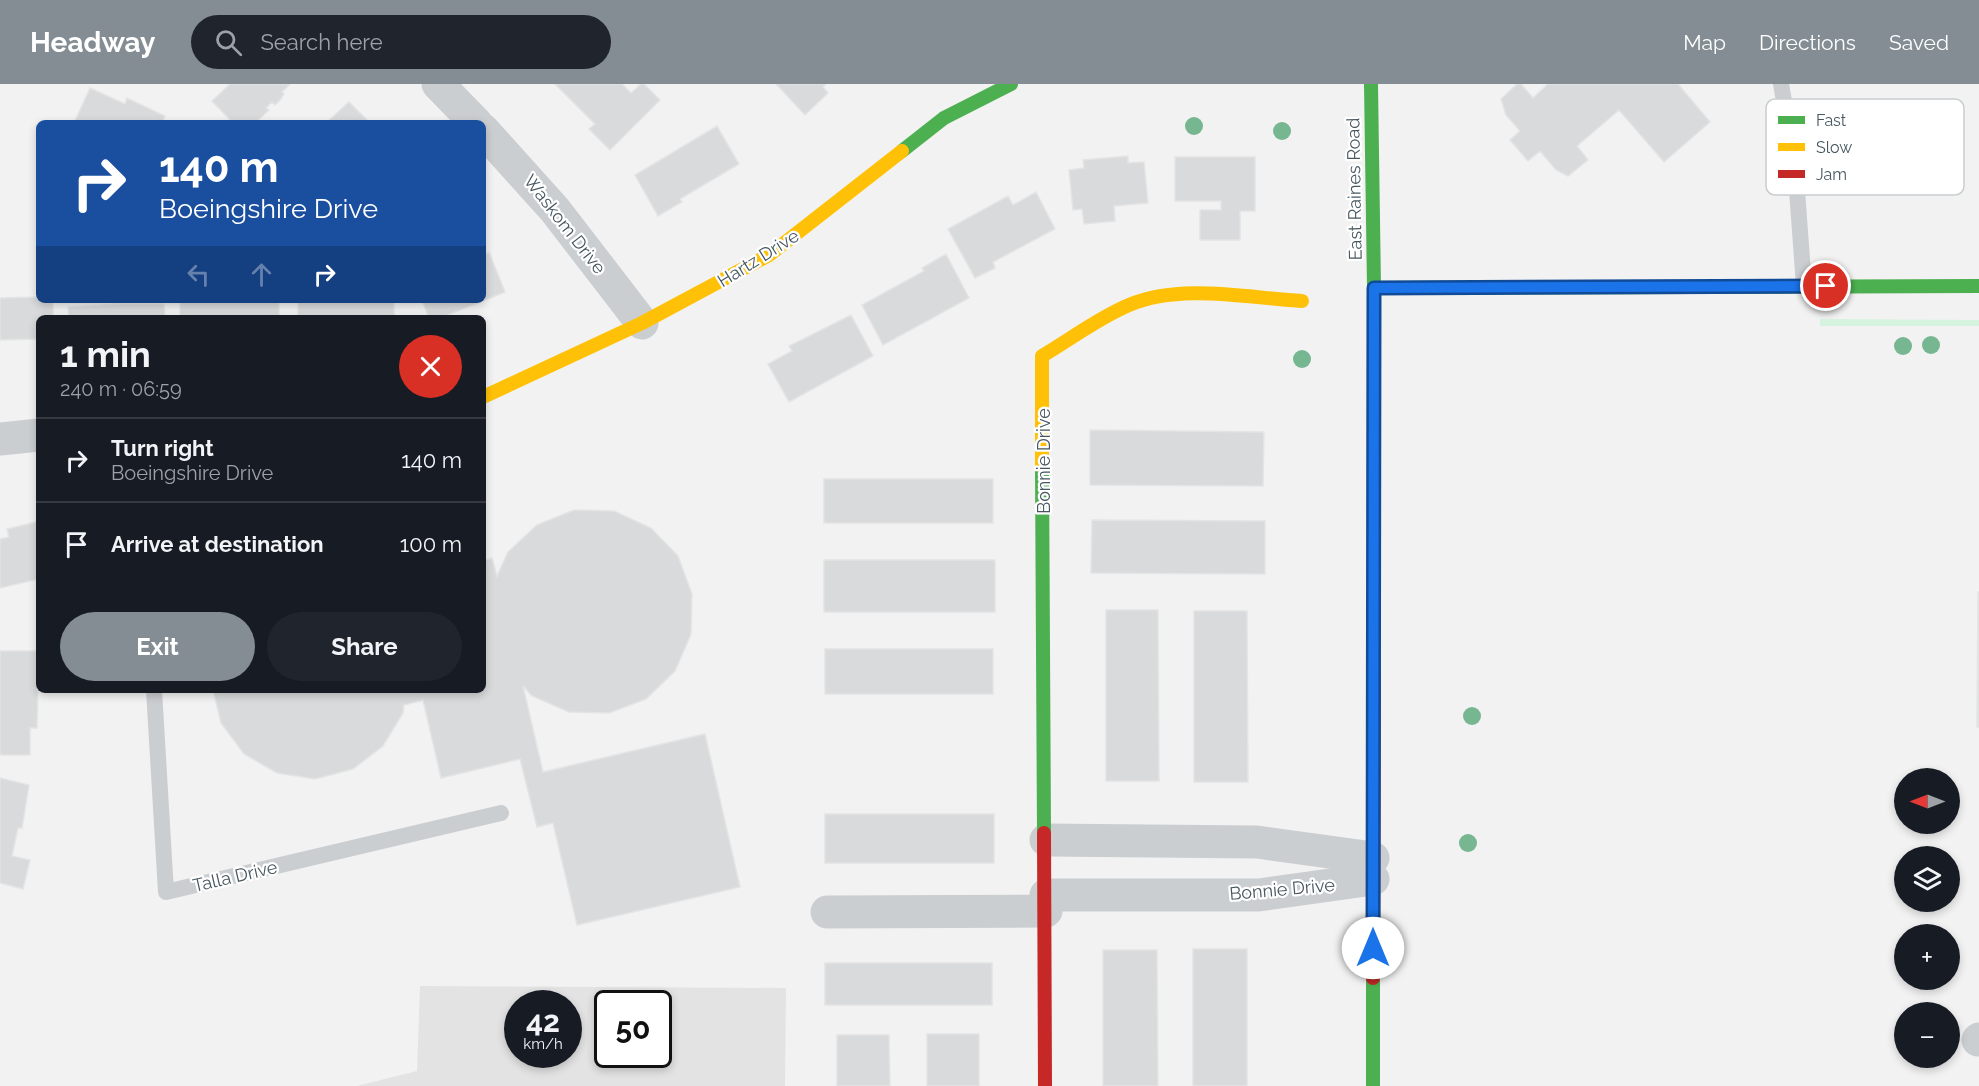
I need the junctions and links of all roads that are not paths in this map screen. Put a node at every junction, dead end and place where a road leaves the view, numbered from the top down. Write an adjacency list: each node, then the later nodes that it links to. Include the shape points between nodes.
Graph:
1 (438, 84): 6 (street)
2 (1011, 84): 13 (street, Hartz Drive, via 944,118 769,255)
3 (1371, 84): 11 (street, East Raines Road)
4 (1781, 84): 5 (lane)
5 (1784, 99)
6 (473, 120)
7 (486, 133): 13 (street, Waskom Drive, via 555,210)
8 (1797, 195): 9 (lane)
9 (1804, 286): 10 (street); 11 (street)
10 (1979, 286)
11 (1374, 288): 20 (street, East Raines Road)
12 (1302, 301): 19 (street, Bonnie Drive, via 1176,296 1152,299 1131,304 1042,356)
13 (642, 323): 14 (street, Hartz Drive)
14 (486, 396)
15 (36, 435): 16 (street)
16 (0, 439)
17 (154, 693): 18 (lane, Talla Drive, via 166,892)
18 (501, 813)
19 (1046, 840): 20 (street, Bonnie Drive, via 1257,842); 21 (street, Bonnie Drive)
20 (1373, 869): 21 (street, Bonnie Drive, via 1259,895); 24 (street, East Raines Road)
21 (1046, 903): 22 (street, Bonnie Drive); 23 (street, Bonnie Drive)
22 (827, 912)
23 (1045, 1086)
24 (1373, 1086)

